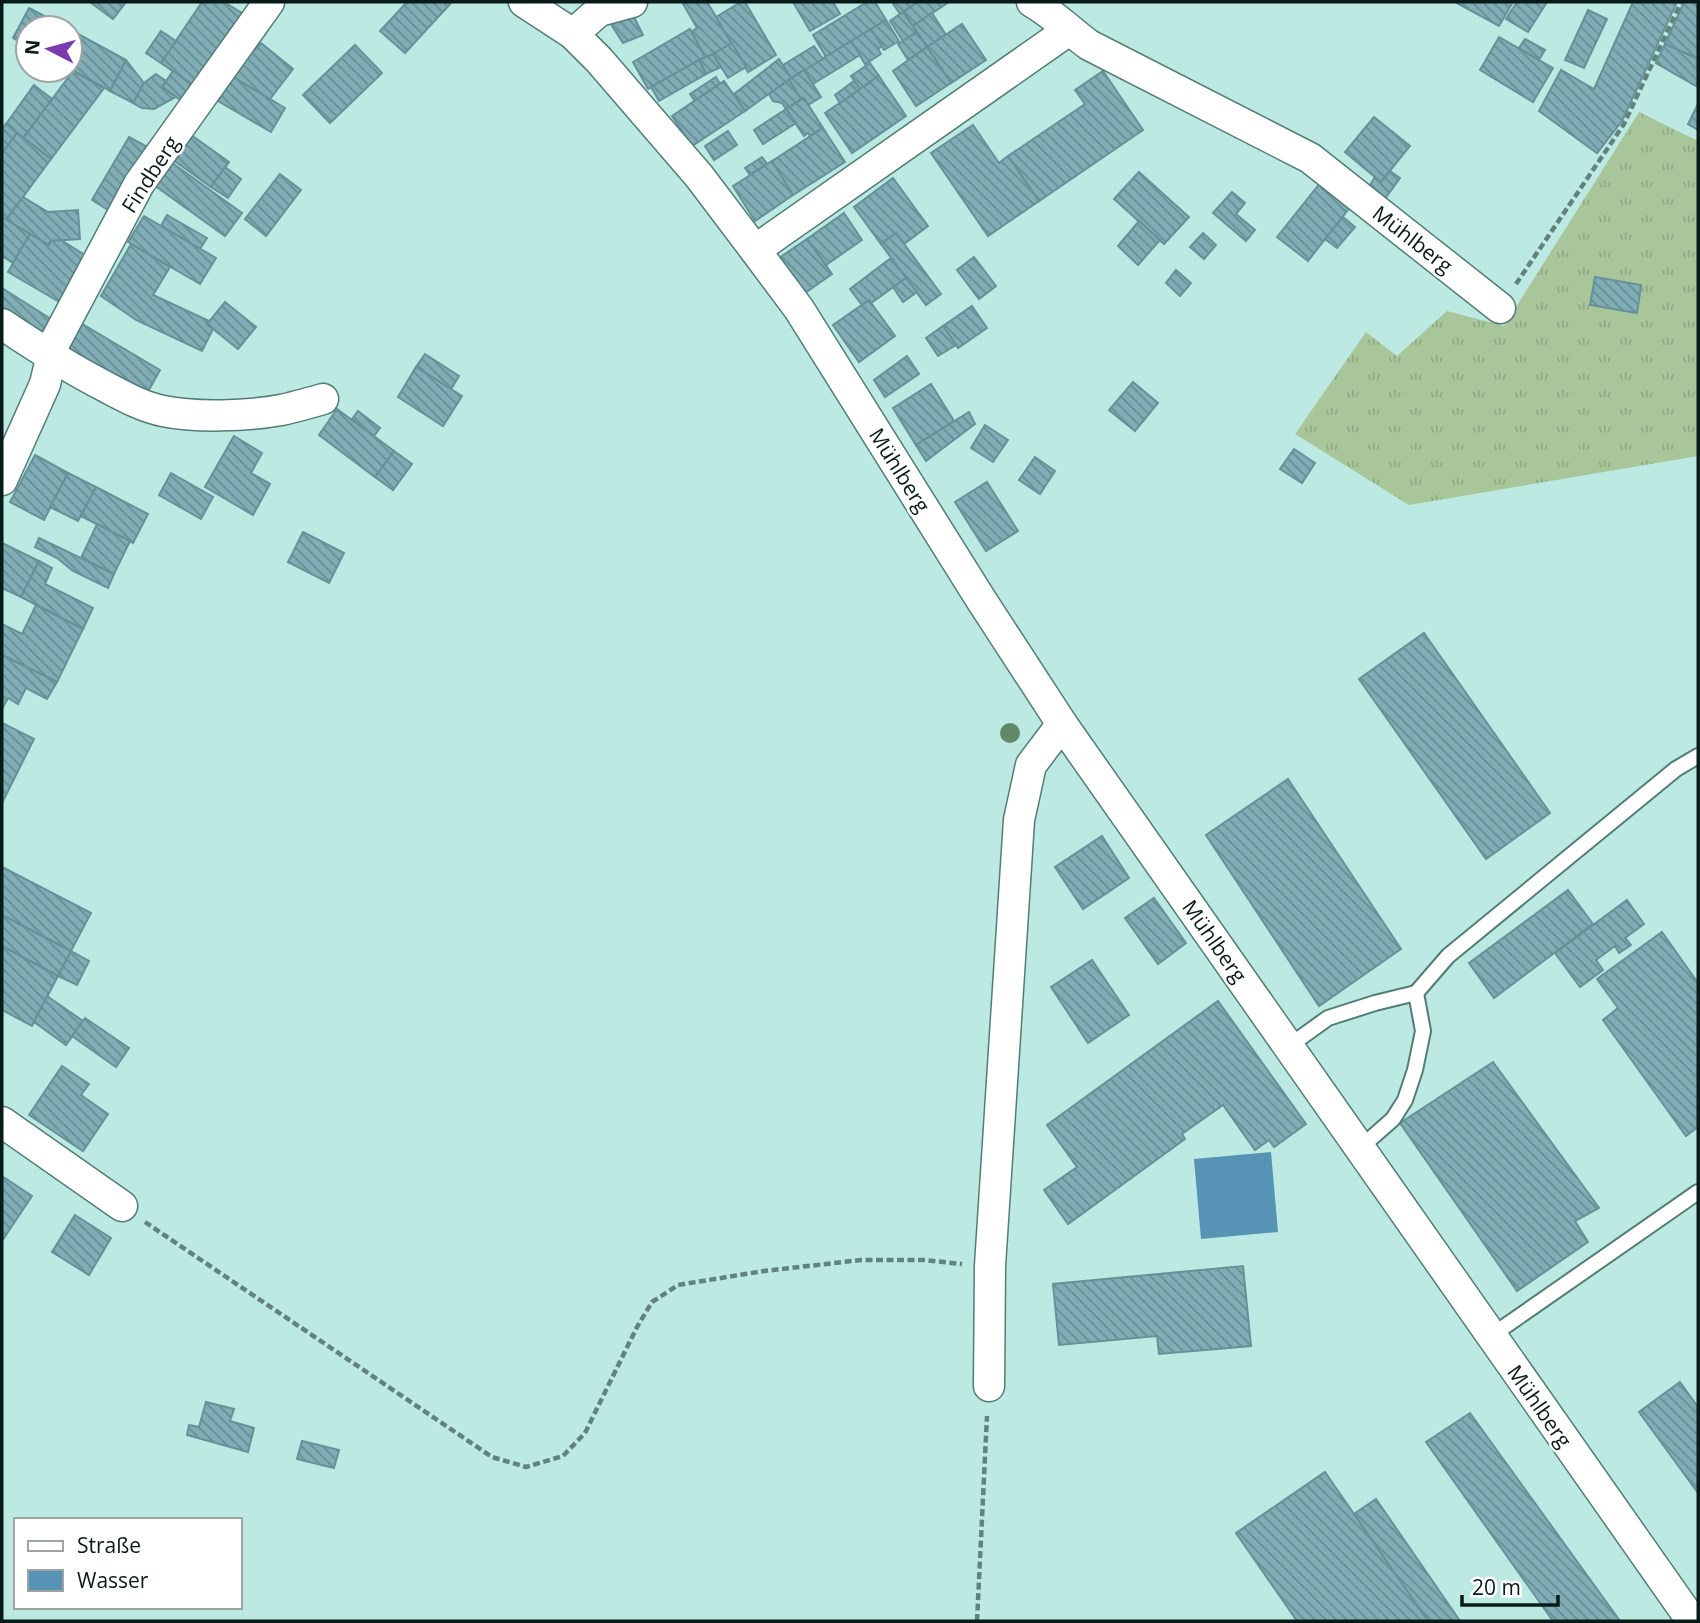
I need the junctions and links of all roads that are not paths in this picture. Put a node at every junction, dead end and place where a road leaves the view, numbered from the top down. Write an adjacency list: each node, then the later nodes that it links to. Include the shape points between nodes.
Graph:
1 (269, 2): 11 (street, Findberg, via 139,184)
2 (524, 2): 7 (street, Mühlberg)
3 (632, 2): 5 (street)
4 (1032, 2): 6 (street, Mühlberg)
5 (601, 6): 7 (street)
6 (1069, 30): 8 (street); 9 (street, Mühlberg, via 1089,45 1310,158)
7 (573, 34): 8 (street, Mühlberg, via 699,176)
8 (755, 250): 14 (street, Mühlberg, via 799,309)
9 (1500, 308)
10 (2, 324): 11 (street)
11 (51, 357): 12 (street, via 128,398 164,411 237,414); 13 (street, Findberg, via 45,384)
12 (323, 399)
13 (2, 480)
14 (1062, 724): 17 (street, Mühlberg); 23 (street, via 1031,765 1019,820 990,1266)
15 (1698, 756): 16 (lane, via 1676,769 1448,956)
16 (1416, 993): 17 (lane, via 1328,1018); 19 (lane, via 1423,1031 1405,1101 1393,1119)
17 (1289, 1046): 19 (street, Mühlberg)
18 (2, 1122): 21 (street)
19 (1360, 1148): 22 (street, Mühlberg)
20 (1698, 1192): 22 (lane)
21 (122, 1206)
22 (1491, 1336): 24 (street, Mühlberg)
23 (989, 1386)
24 (1692, 1621)

